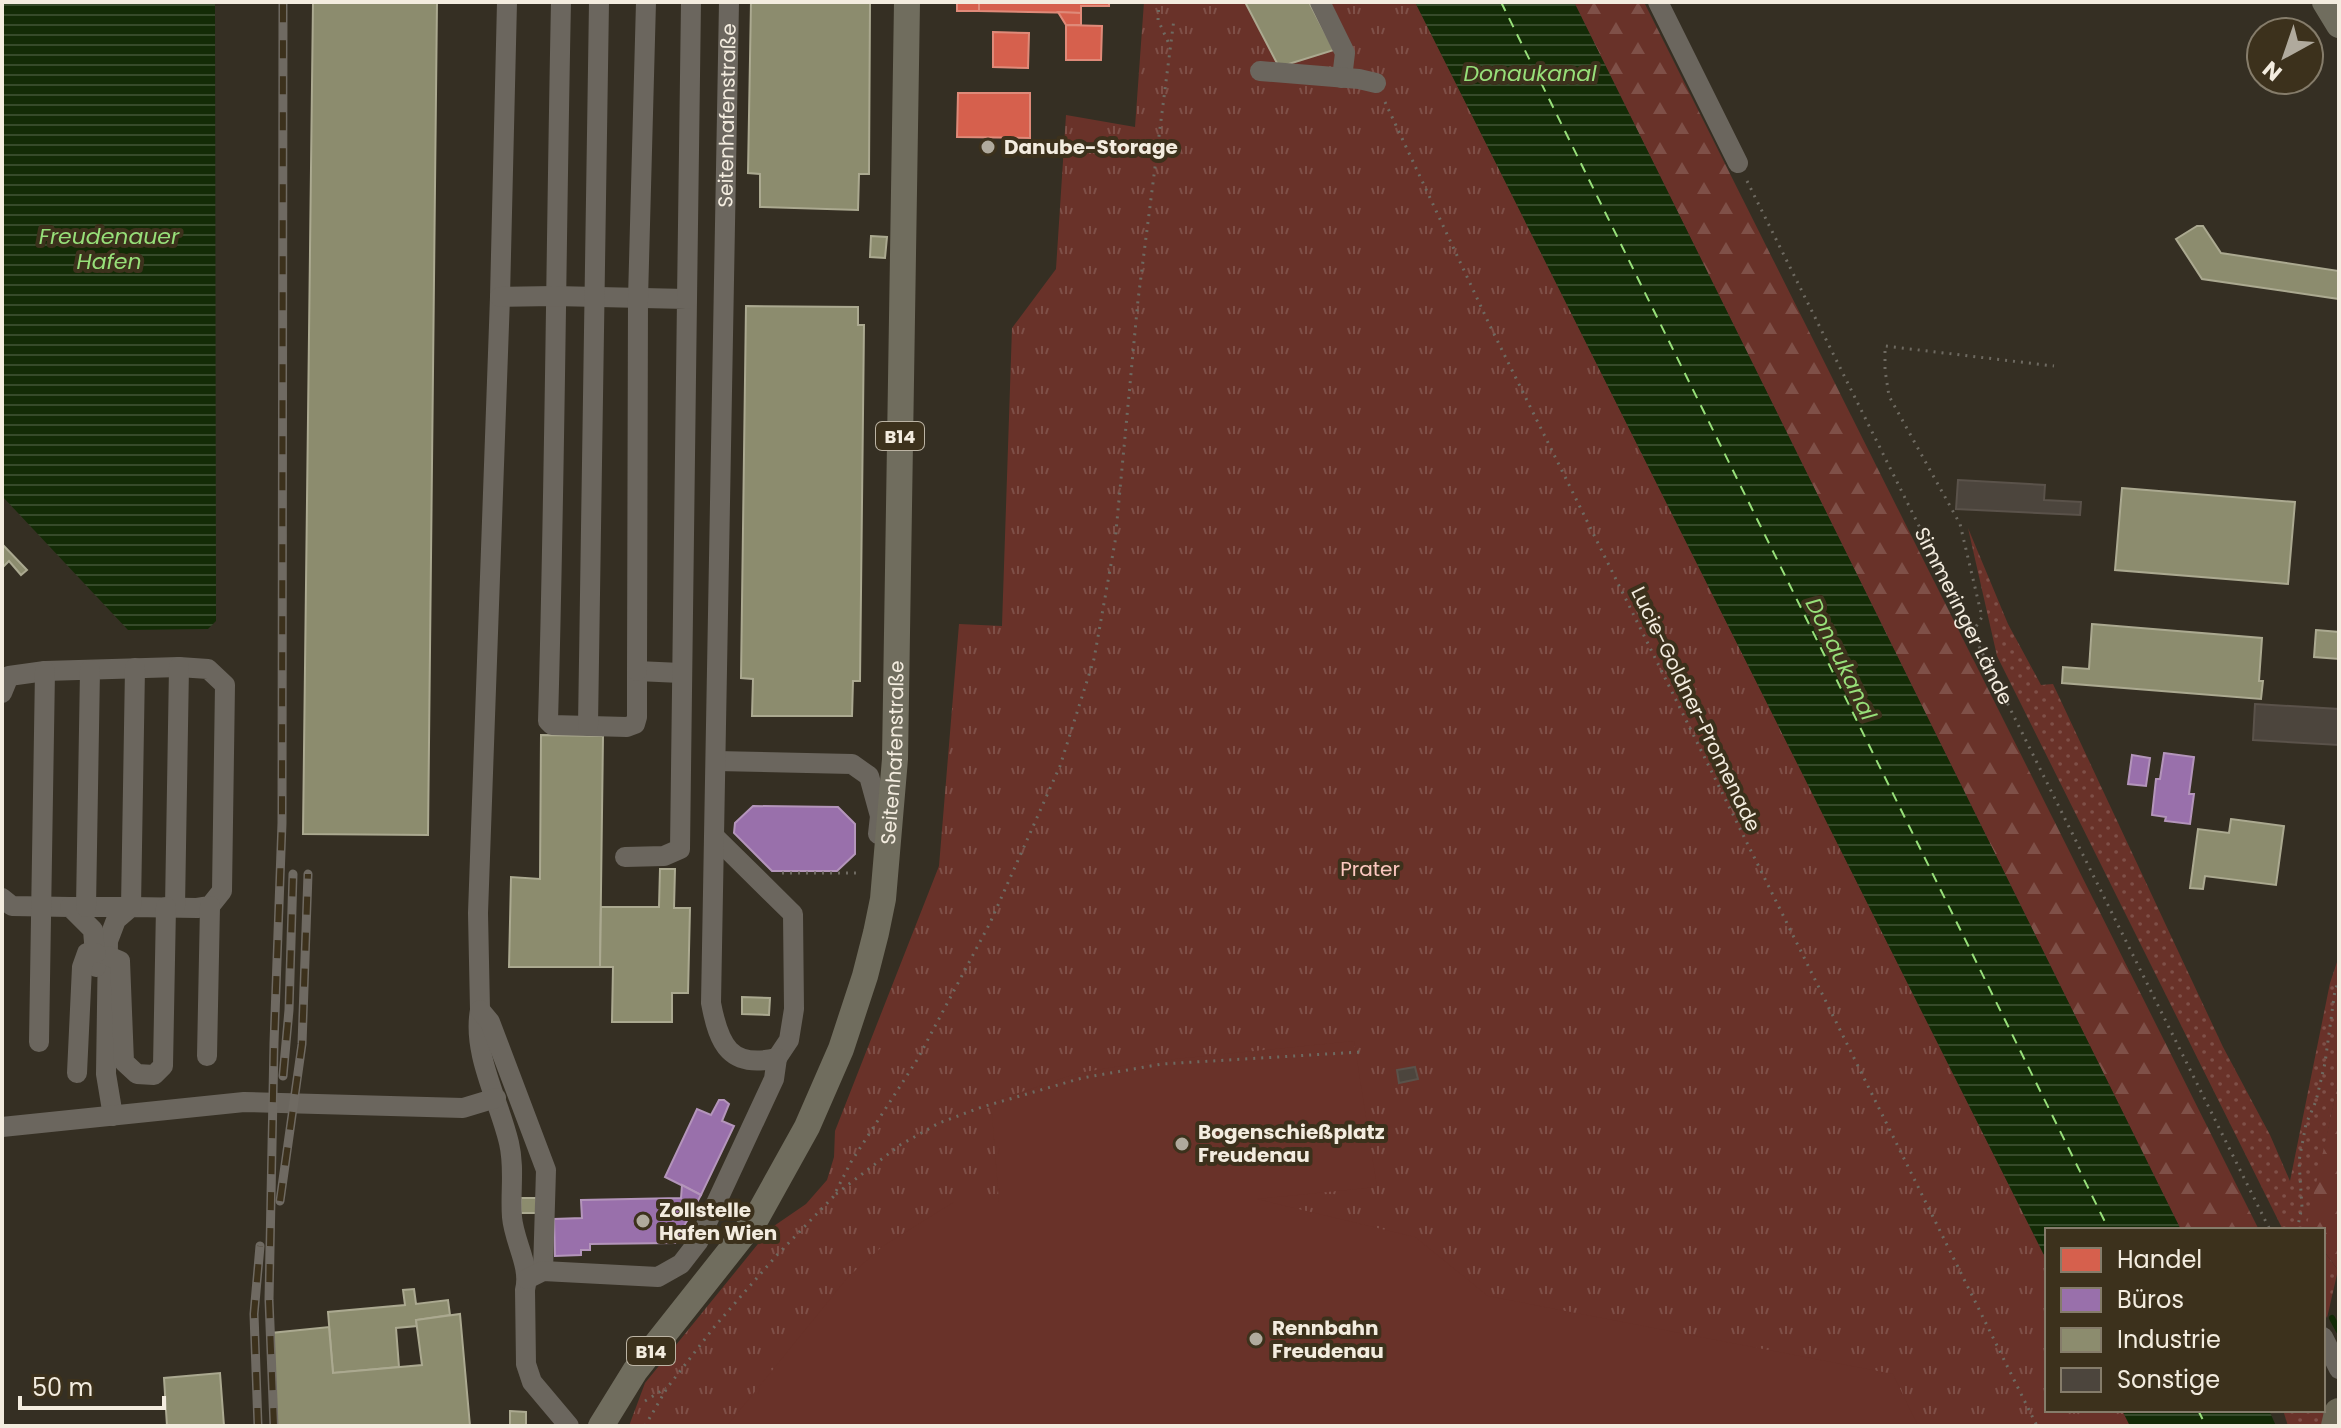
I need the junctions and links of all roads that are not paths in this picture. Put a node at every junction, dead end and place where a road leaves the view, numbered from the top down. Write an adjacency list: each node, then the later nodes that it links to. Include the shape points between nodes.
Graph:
1 (507, 2): 17 (lane)
2 (561, 2): 16 (lane)
3 (599, 2): 18 (lane)
4 (646, 2): 19 (lane)
5 (691, 2): 20 (lane)
6 (729, 2): 29 (lane, Seitenhafenstraße)
7 (907, 2): 38 (main road, Seitenhafenstraße / B14, via 895,759)
8 (1320, 2): 13 (lane, via 1345,53)
9 (1658, 2): 15 (lane)
10 (2325, 2): 11 (main road)
11 (2339, 25)
12 (1260, 71): 13 (lane)
13 (1342, 78): 14 (lane)
14 (1376, 83)
15 (1738, 163)
16 (554, 296): 17 (lane); 18 (lane); 28 (lane, via 548,721)
17 (500, 297): 40 (lane, via 478,913)
18 (594, 297): 19 (lane); 28 (lane)
19 (638, 299): 20 (lane); 25 (lane)
20 (687, 299): 26 (lane)
21 (179, 667): 22 (lane); 34 (lane, via 208,669 225,685 222,891); 37 (lane)
22 (135, 668): 23 (lane); 36 (lane)
23 (90, 670): 24 (lane); 35 (lane)
24 (45, 671): 27 (lane, via 9,676); 33 (lane)
25 (637, 671): 26 (lane); 28 (lane, via 635,724)
26 (681, 673): 31 (lane, via 680,849 664,856)
27 (2, 693)
28 (588, 726)
29 (716, 761): 30 (lane, Seitenhafenstraße); 38 (lane, via 852,764 869,776 880,816)
30 (715, 837): 43 (lane, via 793,914 794,1009 789,1040); 43 (lane, Seitenhafenstraße, via 715,1027 726,1048 740,1058 758,1063)
31 (625, 857)
32 (2, 898): 33 (lane, via 12,906)
33 (41, 905): 35 (lane); 41 (lane)
34 (210, 906): 37 (lane); 42 (lane)
35 (78, 907): 36 (lane); 39 (lane)
36 (131, 907): 37 (lane); 39 (lane, via 116,920)
37 (170, 907): 39 (lane, via 163,1066 154,1075 137,1074 124,1062 120,961)
38 (876, 933): 53 (main road, Seitenhafenstraße / B14, via 841,1049 807,1127 757,1217 635,1371)
39 (102, 954): 44 (lane, via 87,953 82,967); 46 (lane)
40 (480, 1010): 45 (lane, via 481,1051); 48 (lane, via 490,1022 546,1170)
41 (39, 1042)
42 (207, 1056)
43 (777, 1058): 48 (lane, via 774,1079 698,1242 681,1264 658,1277)
44 (77, 1073)
45 (496, 1098): 46 (lane, via 463,1108 244,1102); 48 (lane, via 510,1145 512,1218)
46 (103, 1117): 47 (lane)
47 (2, 1127)
48 (535, 1275): 52 (lane, via 525,1290 526,1364 538,1389)
49 (2325, 1341): 50 (lane)
50 (2339, 1369)
51 (2339, 1413): 54 (highway)
52 (569, 1426)
53 (601, 1426)
54 (2336, 1426)

